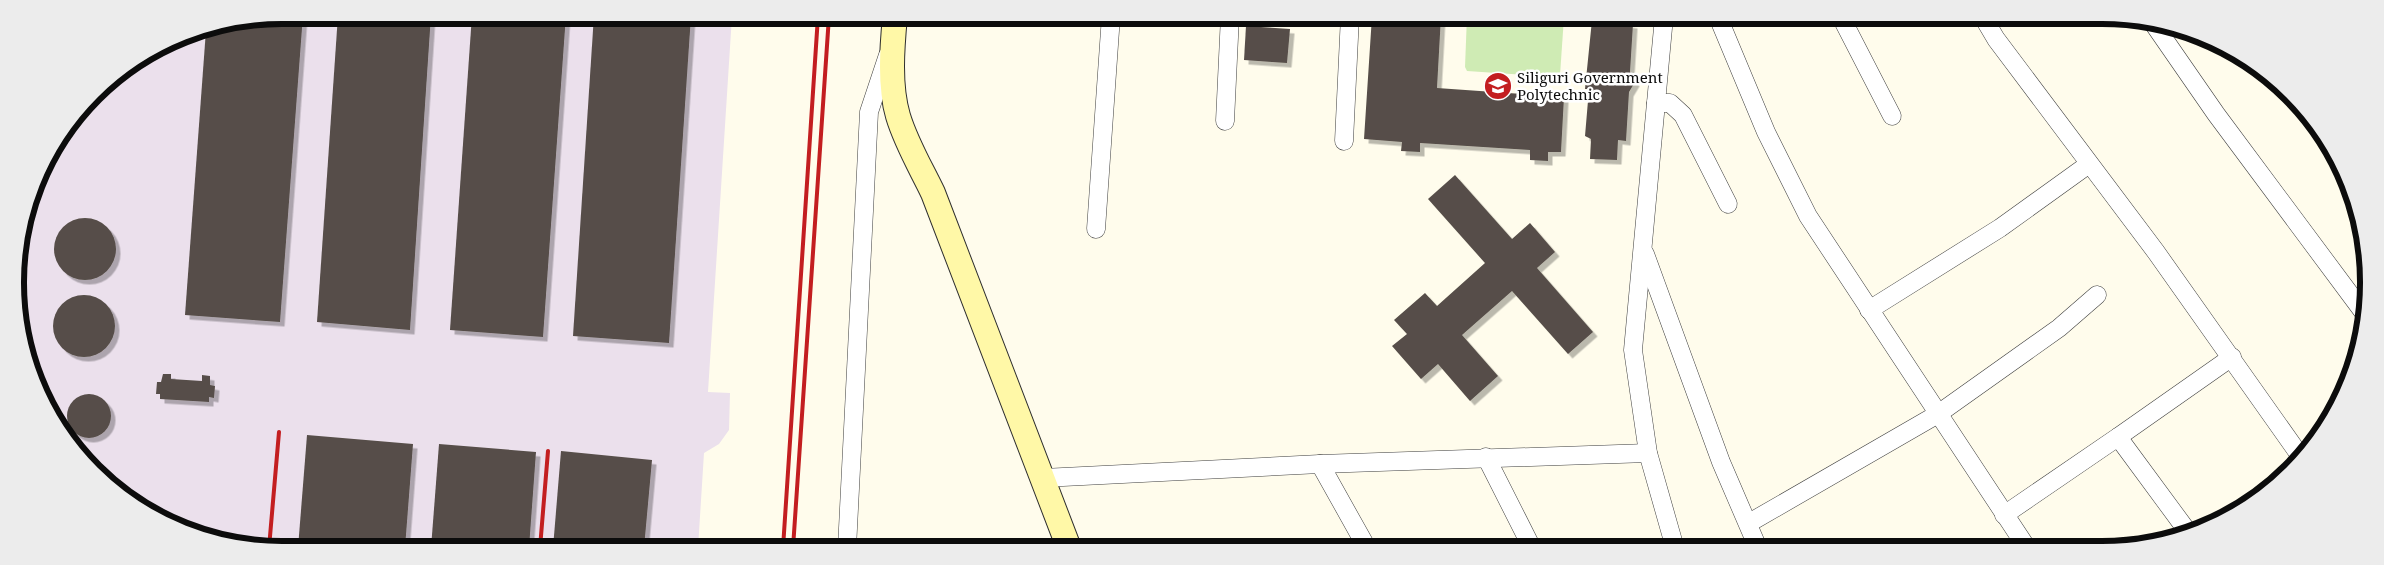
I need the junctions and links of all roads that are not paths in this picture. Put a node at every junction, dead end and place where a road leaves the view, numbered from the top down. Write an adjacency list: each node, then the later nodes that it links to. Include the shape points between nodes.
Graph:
1 (894, 24): 10 (street)
2 (1110, 24): 17 (street)
3 (1230, 24): 13 (street)
4 (1350, 24): 14 (street)
5 (1663, 24): 11 (street)
6 (1721, 24): 21 (street, via 1766,132 1808,216)
7 (1845, 24): 12 (street)
8 (1987, 24): 15 (street)
9 (2158, 31): 20 (street)
10 (892, 40): 29 (street, via 898,115 909,146 933,193); 33 (street, via 869,112)
11 (1656, 103): 16 (street, via 1670,103 1683,115); 18 (street)
12 (1892, 116)
13 (1225, 120)
14 (1344, 141)
15 (2089, 164): 21 (street, via 2000,228); 22 (street)
16 (1728, 204)
17 (1096, 229)
18 (1643, 250): 26 (street, via 1633,350); 31 (street, via 1721,462)
19 (2097, 295): 23 (street, via 2059,328)
20 (2359, 306)
21 (1869, 310): 23 (street)
22 (2232, 357): 24 (street); 25 (street)
23 (1938, 414): 30 (street); 31 (street)
24 (2118, 437): 30 (street); 32 (street)
25 (2297, 452)
26 (1648, 453): 27 (street); 37 (street)
27 (1486, 458): 28 (street); 36 (street)
28 (1320, 464): 29 (street); 35 (street)
29 (1043, 478): 34 (street)
30 (2004, 515): 39 (street)
31 (1749, 523): 38 (street)
32 (2185, 528)
33 (847, 541)
34 (1066, 541)
35 (1363, 541)
36 (1528, 541)
37 (1673, 541)
38 (1755, 541)
39 (2021, 541)

